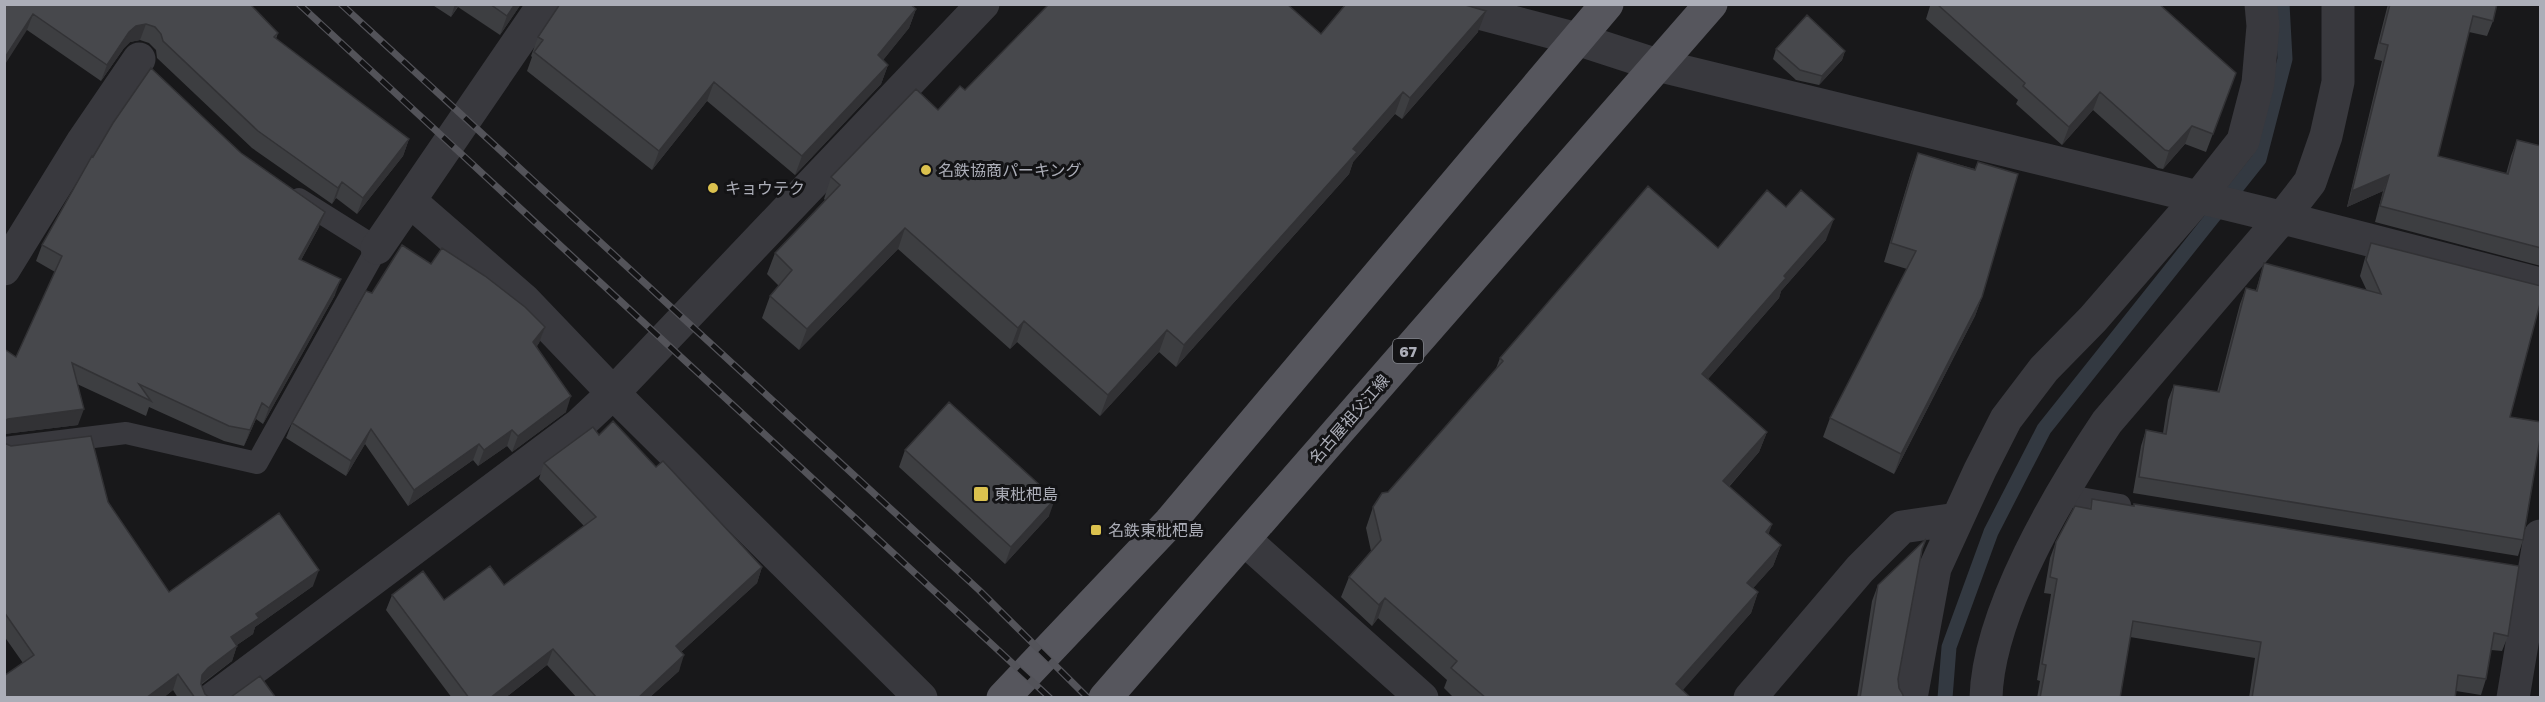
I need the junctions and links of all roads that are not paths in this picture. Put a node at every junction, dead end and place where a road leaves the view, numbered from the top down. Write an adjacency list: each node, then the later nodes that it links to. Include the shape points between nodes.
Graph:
1 (544, 4): 14 (street)
2 (983, 4): 19 (street)
3 (1445, 4): 9 (street)
4 (1607, 4): 9 (main road)
5 (1711, 4): 10 (main road, 名古屋祖父江線 / 67)
6 (2238, 4): 8 (street)
7 (2338, 4): 15 (street, via 2338,82 2326,136 2310,182)
8 (2262, 15): 13 (street, via 2258,83 2243,141)
9 (1577, 39): 10 (street); 28 (main road, via 1170,522)
10 (1657, 65): 13 (street); 25 (main road, 名古屋祖父江線 / 67)
11 (147, 67): 17 (street, via 83,141)
12 (280, 185): 16 (lane)
13 (2205, 200): 15 (street); 23 (street, via 2044,369 2012,411)
14 (410, 201): 16 (street); 19 (street, via 524,300)
15 (2275, 216): 18 (street); 21 (street, via 2108,422)
16 (377, 248): 20 (lane, via 257,463 126,433)
17 (4, 269)
18 (2541, 284)
19 (613, 393): 26 (street, via 579,425); 27 (street)
20 (4, 448)
21 (2062, 495): 22 (lane); 33 (street, via 2013,590 1998,632)
22 (2145, 509)
23 (1957, 519): 31 (street, via 1902,526); 32 (street, via 1935,568)
24 (2541, 536): 34 (street, via 2523,570)
25 (1245, 540): 29 (main road, 名古屋祖父江線 / 67); 30 (street)
26 (214, 698)
27 (921, 698)
28 (1003, 698)
29 (1105, 698)
30 (1422, 698)
31 (1750, 698)
32 (1911, 698)
33 (1986, 698)
34 (2513, 698)

